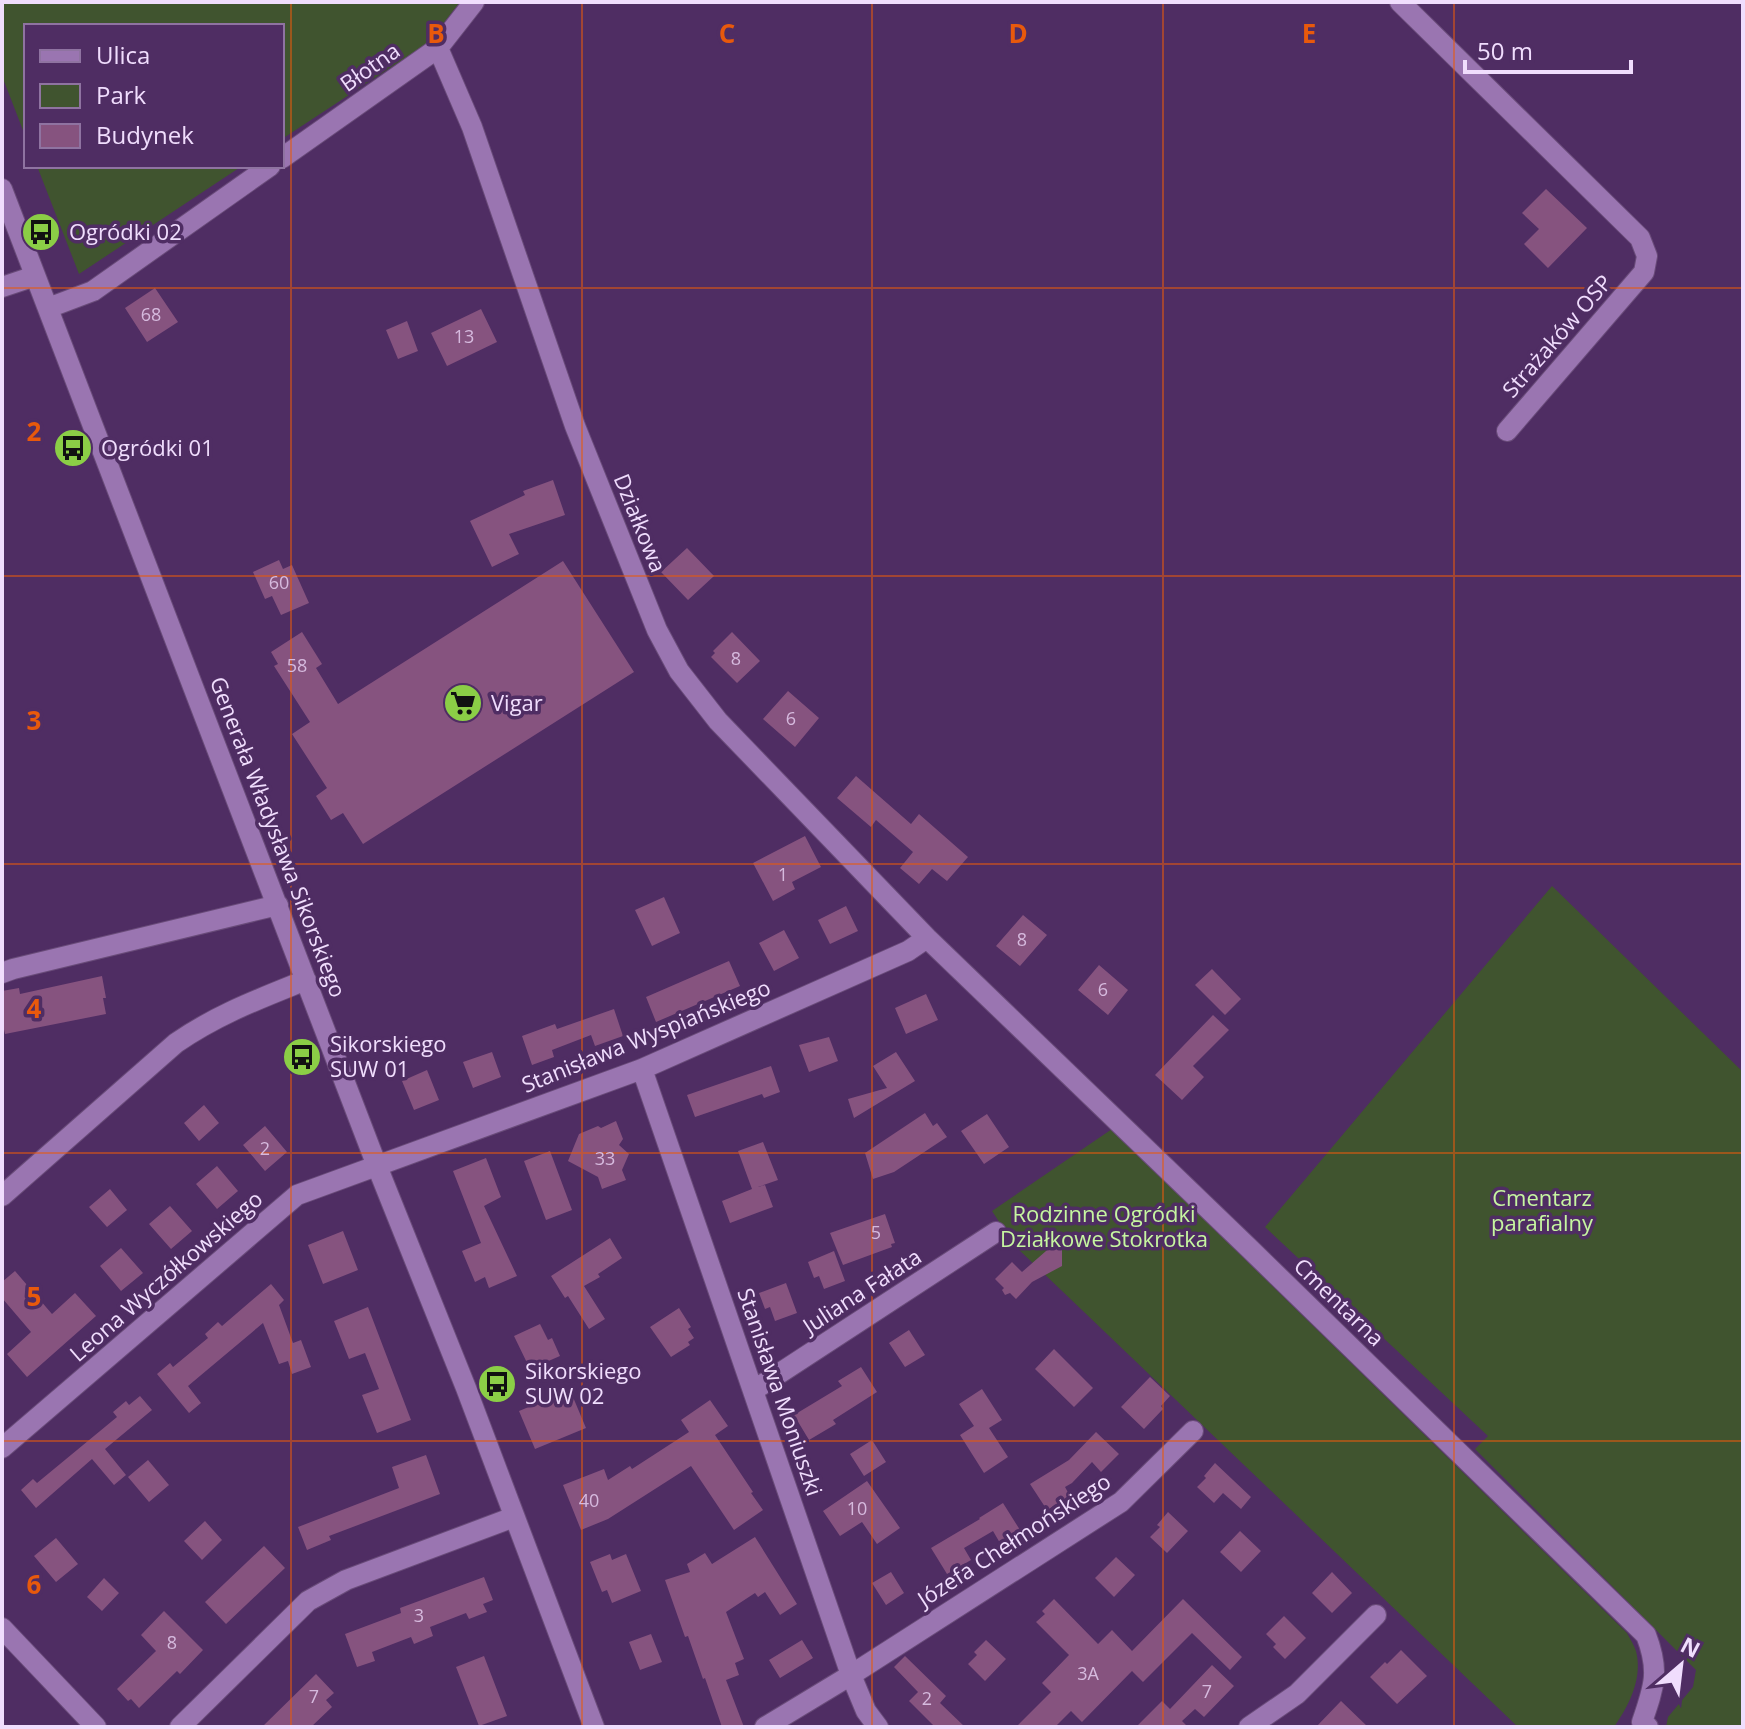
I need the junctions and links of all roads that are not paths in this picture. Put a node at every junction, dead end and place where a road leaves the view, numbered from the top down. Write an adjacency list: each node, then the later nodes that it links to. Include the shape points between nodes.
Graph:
1 (474, 2): 3 (street, Błotna)
2 (1400, 2): 10 (street, Strażaków OSP, via 1640,238 1647,256 1644,272)
3 (438, 48): 4 (street, Błotna); 12 (street, Działkowa, via 472,127 575,426 657,630 679,671 718,721)
4 (284, 157)
5 (267, 168): 9 (street, via 93,291)
6 (2, 189): 7 (street, Generała Władysława Sikorskiego)
7 (35, 276): 8 (street); 9 (street, Generała Władysława Sikorskiego)
8 (2, 287)
9 (48, 308): 11 (street, Generała Władysława Sikorskiego)
10 (1507, 431)
11 (278, 905): 13 (street); 14 (street, Generała Władysława Sikorskiego)
12 (927, 938): 15 (street, Stanisława Wyspiańskiego); 26 (street, Cmentarna, via 1646,1635 1654,1656 1653,1689)
13 (2, 973)
14 (306, 980): 16 (street, Generała Władysława Sikorskiego); 17 (street, via 220,1015 176,1043)
15 (642, 1069): 16 (street, Stanisława Wyspiańskiego); 19 (street, Stanisława Moniuszki)
16 (377, 1166): 21 (street, Leona Wyczółkowskiego, via 297,1195); 22 (street, Generała Władysława Sikorskiego)
17 (2, 1196)
18 (996, 1232): 19 (street, Juliana Fałata)
19 (754, 1390): 25 (street, Stanisława Moniuszki)
20 (1193, 1431): 25 (street, Józefa Chełmońskiego, via 1121,1502)
21 (2, 1448)
22 (514, 1517): 28 (street, via 346,1580 308,1601); 29 (street, Generała Władysława Sikorskiego)
23 (1376, 1615): 32 (street, via 1297,1694)
24 (2, 1628): 27 (street)
25 (851, 1675): 30 (street, Józefa Chełmońskiego); 31 (street, Stanisława Moniuszki)
26 (1642, 1725)
27 (96, 1727)
28 (180, 1727)
29 (594, 1727)
30 (765, 1727)
31 (878, 1727)
32 (1249, 1727)

